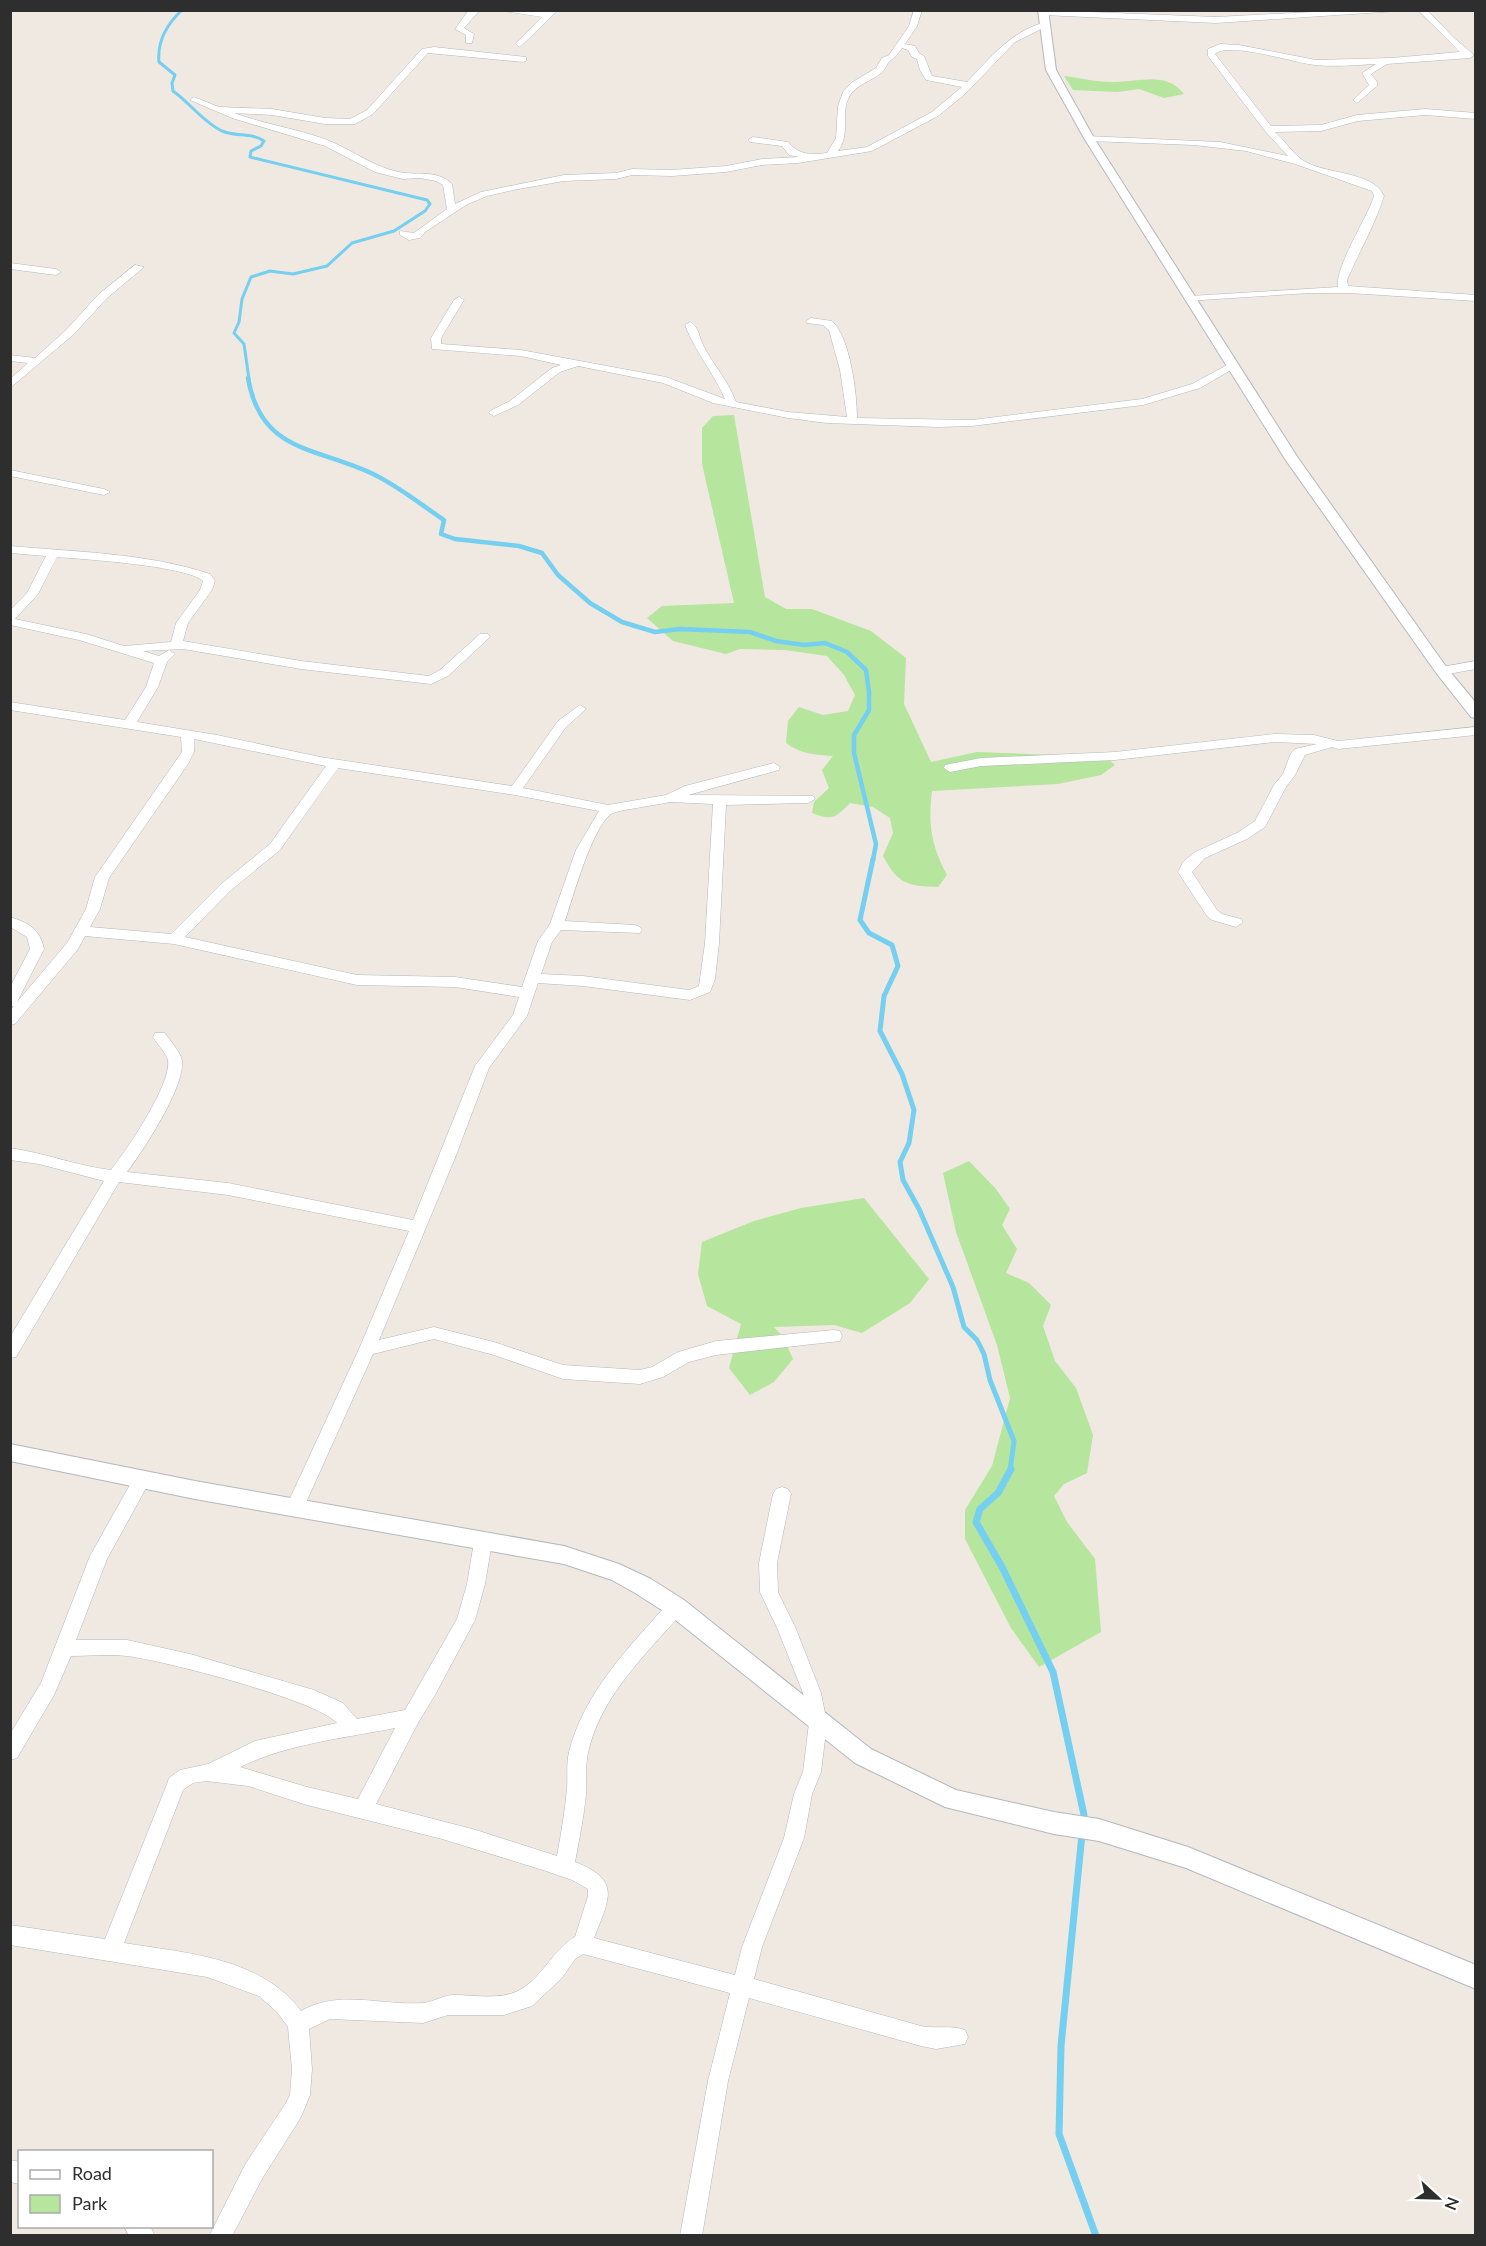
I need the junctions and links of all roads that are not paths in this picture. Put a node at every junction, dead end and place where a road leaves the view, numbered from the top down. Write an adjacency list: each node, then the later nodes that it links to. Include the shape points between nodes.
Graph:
1 (476, 10): 8 (street, via 459,29 470,34)
2 (501, 10): 6 (street)
3 (918, 10): 10 (street)
4 (1409, 10): 7 (street, via 1216,20)
5 (1422, 10): 11 (street, via 1452,44)
6 (551, 13): 9 (street)
7 (1044, 16): 14 (street, via 1032,29 1012,40); 20 (street, via 1051,70)
8 (469, 41)
9 (519, 44)
10 (900, 45): 14 (street, via 913,49 915,56 921,58 929,78); 22 (street, via 880,70 847,92 839,142)
11 (1471, 56): 13 (street)
12 (523, 59): 17 (street, via 426,51 370,112 352,122)
13 (1391, 61): 16 (street, via 1366,73 1373,86); 19 (street, via 1316,63 1239,48 1220,47 1211,51)
14 (968, 85): 22 (street, via 935,114 891,139 862,152)
15 (194, 100): 17 (street)
16 (1357, 100)
17 (220, 109): 24 (street, via 328,144 378,170 439,179 447,184)
18 (1476, 116): 19 (street, via 1425,112 1358,118 1321,128)
19 (1268, 129): 23 (street)
20 (1089, 138): 23 (street, via 1234,147 1278,154); 32 (street)
21 (753, 140): 22 (street, via 785,144 792,153)
22 (824, 156): 24 (street, via 726,169 564,178 484,194)
23 (1299, 162): 29 (street, via 1366,184 1376,189 1379,196 1342,280)
24 (452, 211): 25 (street, via 417,236 409,237)
25 (403, 232)
26 (10, 266): 28 (street)
27 (139, 267): 36 (street, via 103,296)
28 (56, 272)
29 (1348, 290): 30 (street); 32 (street)
30 (1476, 298)
31 (459, 300): 37 (street, via 435,346 530,354)
32 (1190, 300): 38 (street)
33 (812, 321): 42 (street, via 827,322 835,331 852,395)
34 (690, 325): 40 (street)
35 (10, 358): 36 (street)
36 (37, 361): 39 (street)
37 (573, 364): 40 (street, via 666,380); 41 (street, via 556,370 514,403)
38 (1233, 366): 42 (street, via 1196,386 1110,407 972,423); 54 (street, via 1292,459)
39 (10, 385)
40 (732, 404): 42 (street, via 788,415)
41 (494, 413)
42 (852, 421)
43 (10, 473): 44 (street)
44 (104, 492)
45 (10, 549): 46 (street)
46 (53, 554): 47 (street, via 32,594); 49 (street, via 139,562 206,576 206,590 182,623)
47 (10, 619): 51 (street)
48 (484, 637): 50 (street, via 444,674 431,680 302,665)
49 (176, 645): 50 (street); 51 (street)
50 (190, 646): 52 (street)
51 (126, 649): 52 (street)
52 (161, 661): 58 (street, via 152,687)
53 (1476, 665): 54 (street)
54 (1442, 671): 57 (street)
55 (10, 706): 58 (street)
56 (580, 709): 65 (street, via 562,724)
57 (1476, 714)
58 (128, 726): 60 (street)
59 (1476, 730): 61 (street)
60 (187, 735): 62 (street); 74 (street, via 188,752 182,764 102,877)
61 (1332, 744): 64 (street, via 1314,739 1275,738 1127,755 981,762); 71 (street, via 1300,752 1260,824 1188,865 1185,872 1204,905 1217,917)
62 (335, 763): 65 (street); 75 (street, via 275,847 225,888)
63 (774, 767): 66 (street, via 678,792)
64 (950, 768)
65 (515, 791): 69 (street)
66 (670, 798): 68 (street); 69 (street)
67 (808, 799): 68 (street)
68 (720, 801): 76 (street, via 705,989 690,995)
69 (608, 809): 72 (street, via 583,850)
70 (10, 922): 78 (street, via 31,932 37,949)
71 (1236, 922)
72 (557, 926): 73 (street); 76 (street, via 544,941)
73 (635, 930)
74 (83, 931): 75 (street); 79 (street)
75 (174, 939): 77 (street, via 357,980 455,982)
76 (532, 978): 77 (street)
77 (528, 993): 83 (street, via 520,1016 482,1066)
78 (10, 1002)
79 (10, 1020)
80 (160, 1037): 82 (street, via 175,1059 174,1071 157,1114)
81 (10, 1154): 82 (street)
82 (114, 1177): 83 (street, via 228,1190); 86 (street)
83 (418, 1227): 85 (street)
84 (834, 1335): 85 (street, via 716,1348 640,1377 564,1372 434,1333)
85 (367, 1349): 90 (street)
86 (10, 1352)
87 (10, 1452): 88 (street)
88 (142, 1479): 90 (street); 93 (street, via 99,1556)
89 (782, 1494): 95 (street, via 768,1563 769,1592 812,1693)
90 (295, 1508): 91 (street)
91 (483, 1542): 92 (street, via 593,1564 619,1573); 94 (street, via 466,1620)
92 (676, 1607): 95 (street); 100 (street, via 624,1668 596,1708 582,1737)
93 (64, 1648): 96 (street, via 127,1648 200,1665 307,1696 336,1710); 97 (street, via 48,1689)
94 (411, 1717): 96 (street); 99 (street)
95 (818, 1722): 104 (street, via 863,1756 953,1800 1099,1830 1188,1858); 105 (street, via 812,1772 792,1846 752,1947)
96 (354, 1729): 98 (street, via 255,1750)
97 (12, 1745)
98 (210, 1773): 99 (street, via 229,1773); 103 (street, via 190,1773 176,1784)
99 (364, 1808): 100 (street)
100 (564, 1868): 102 (street, via 597,1885 595,1909)
101 (10, 1935): 103 (street)
102 (582, 1944): 105 (street); 106 (street, via 568,1952 525,2000 504,2005 445,2005 423,2013 330,2009)
103 (111, 1950): 106 (street, via 234,1975 266,1989)
104 (1476, 1977)
105 (741, 1987): 107 (street, via 834,2009 921,2036); 109 (street, via 718,2081)
106 (298, 2024): 108 (street, via 300,2095)
107 (958, 2037)
108 (220, 2235)
109 (691, 2235)

